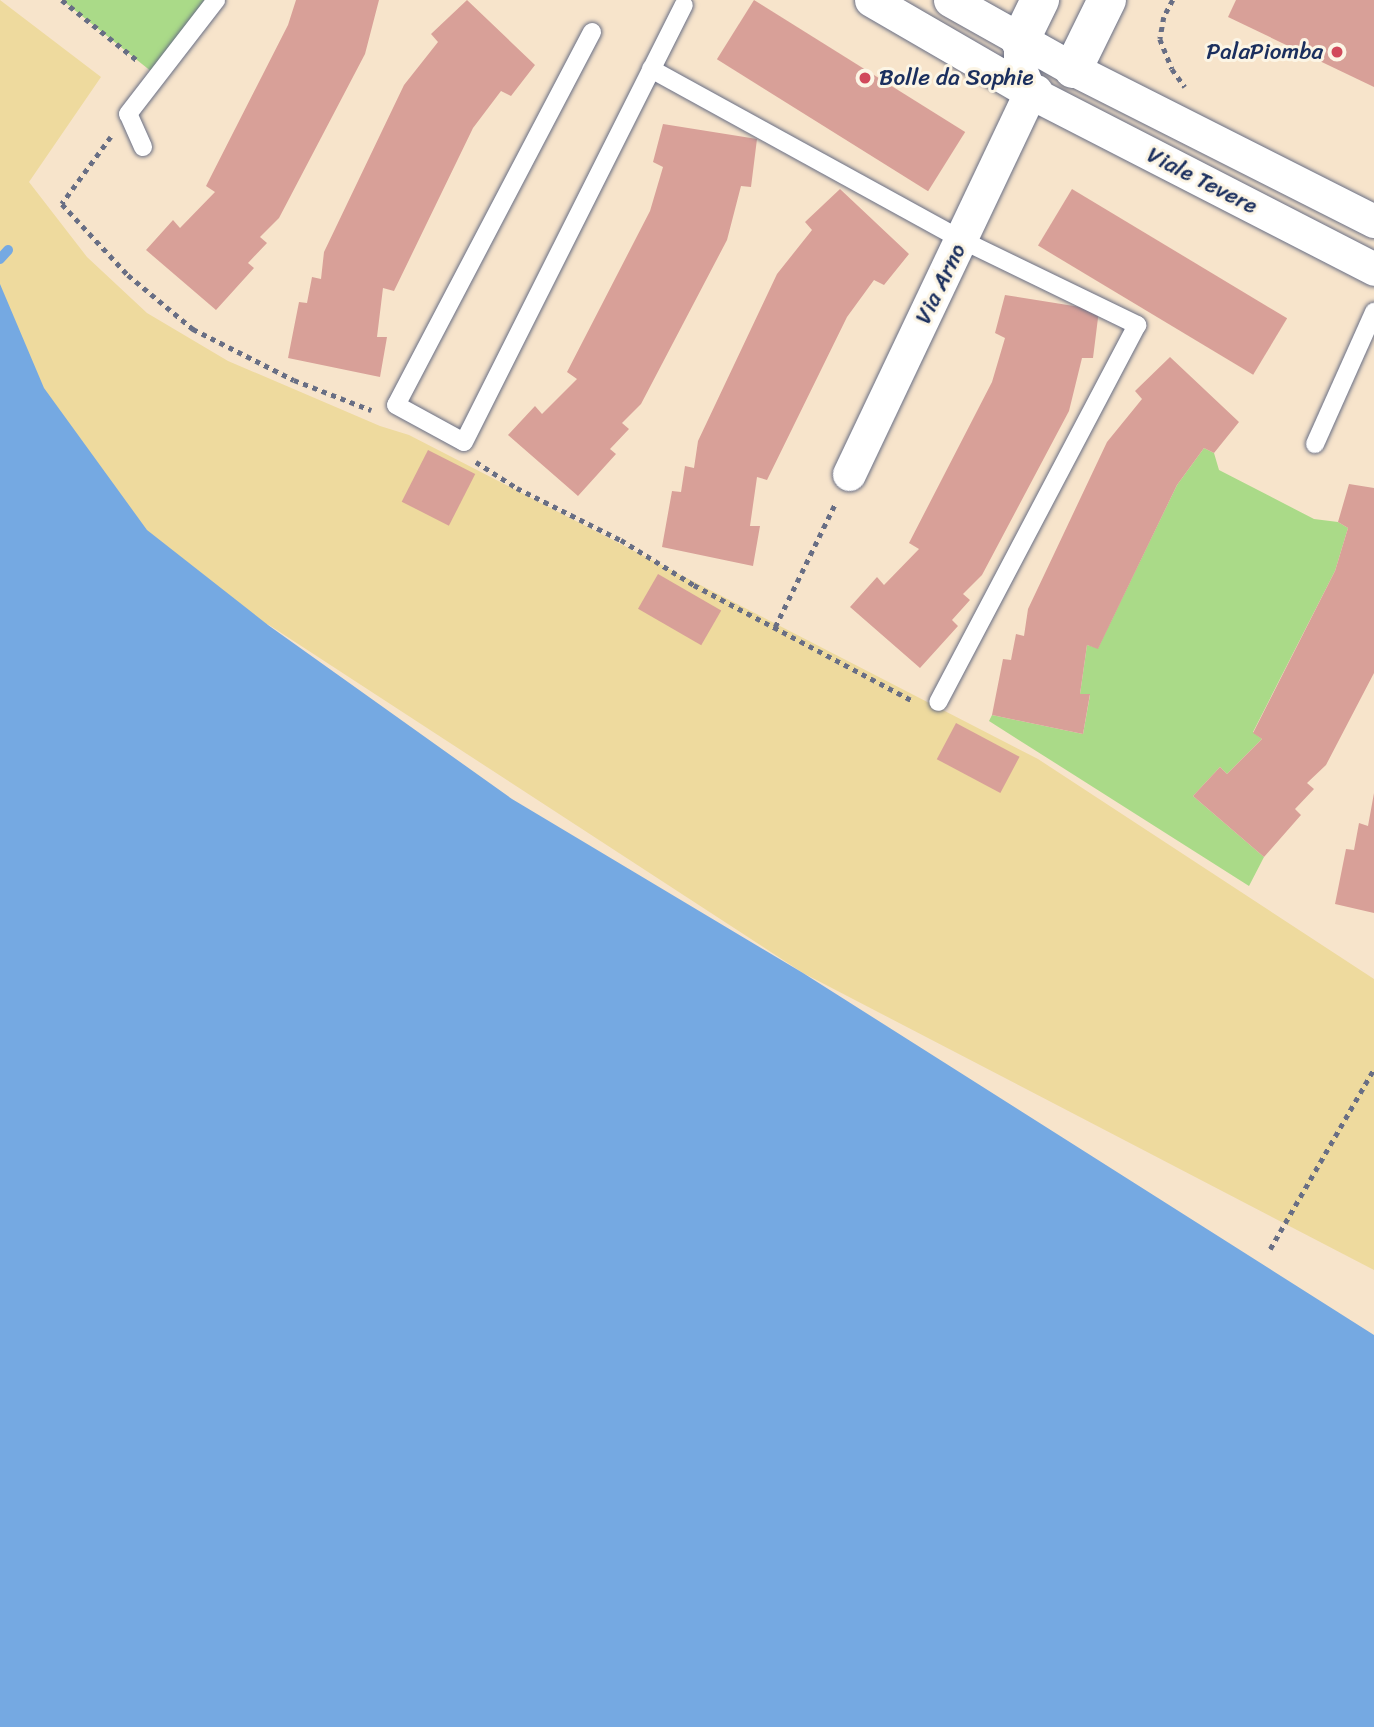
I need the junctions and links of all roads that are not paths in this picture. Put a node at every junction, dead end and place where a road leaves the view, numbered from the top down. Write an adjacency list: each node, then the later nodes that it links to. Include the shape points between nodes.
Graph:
1 (216, 0): 12 (lane, via 128,114)
2 (871, 0): 11 (street, Viale Tevere)
3 (950, 0): 8 (street, Viale Tevere)
4 (1041, 0): 8 (street)
5 (1107, 0): 10 (street)
6 (684, 5): 9 (lane)
7 (592, 32): 9 (lane, via 396,405 464,442)
8 (1020, 41): 10 (street, Viale Tevere); 11 (street, via 1020,69)
9 (651, 69): 14 (lane)
10 (1073, 69): 11 (street, via 1056,85); 13 (street, Viale Tevere)
11 (1030, 92): 14 (street, Via Arno); 15 (street, Viale Tevere)
12 (143, 147)
13 (1374, 221)
14 (962, 240): 18 (street, Via Arno); 19 (lane, via 1137,325)
15 (1374, 268)
16 (1374, 312): 17 (lane)
17 (1315, 444)
18 (849, 474)
19 (939, 702)

